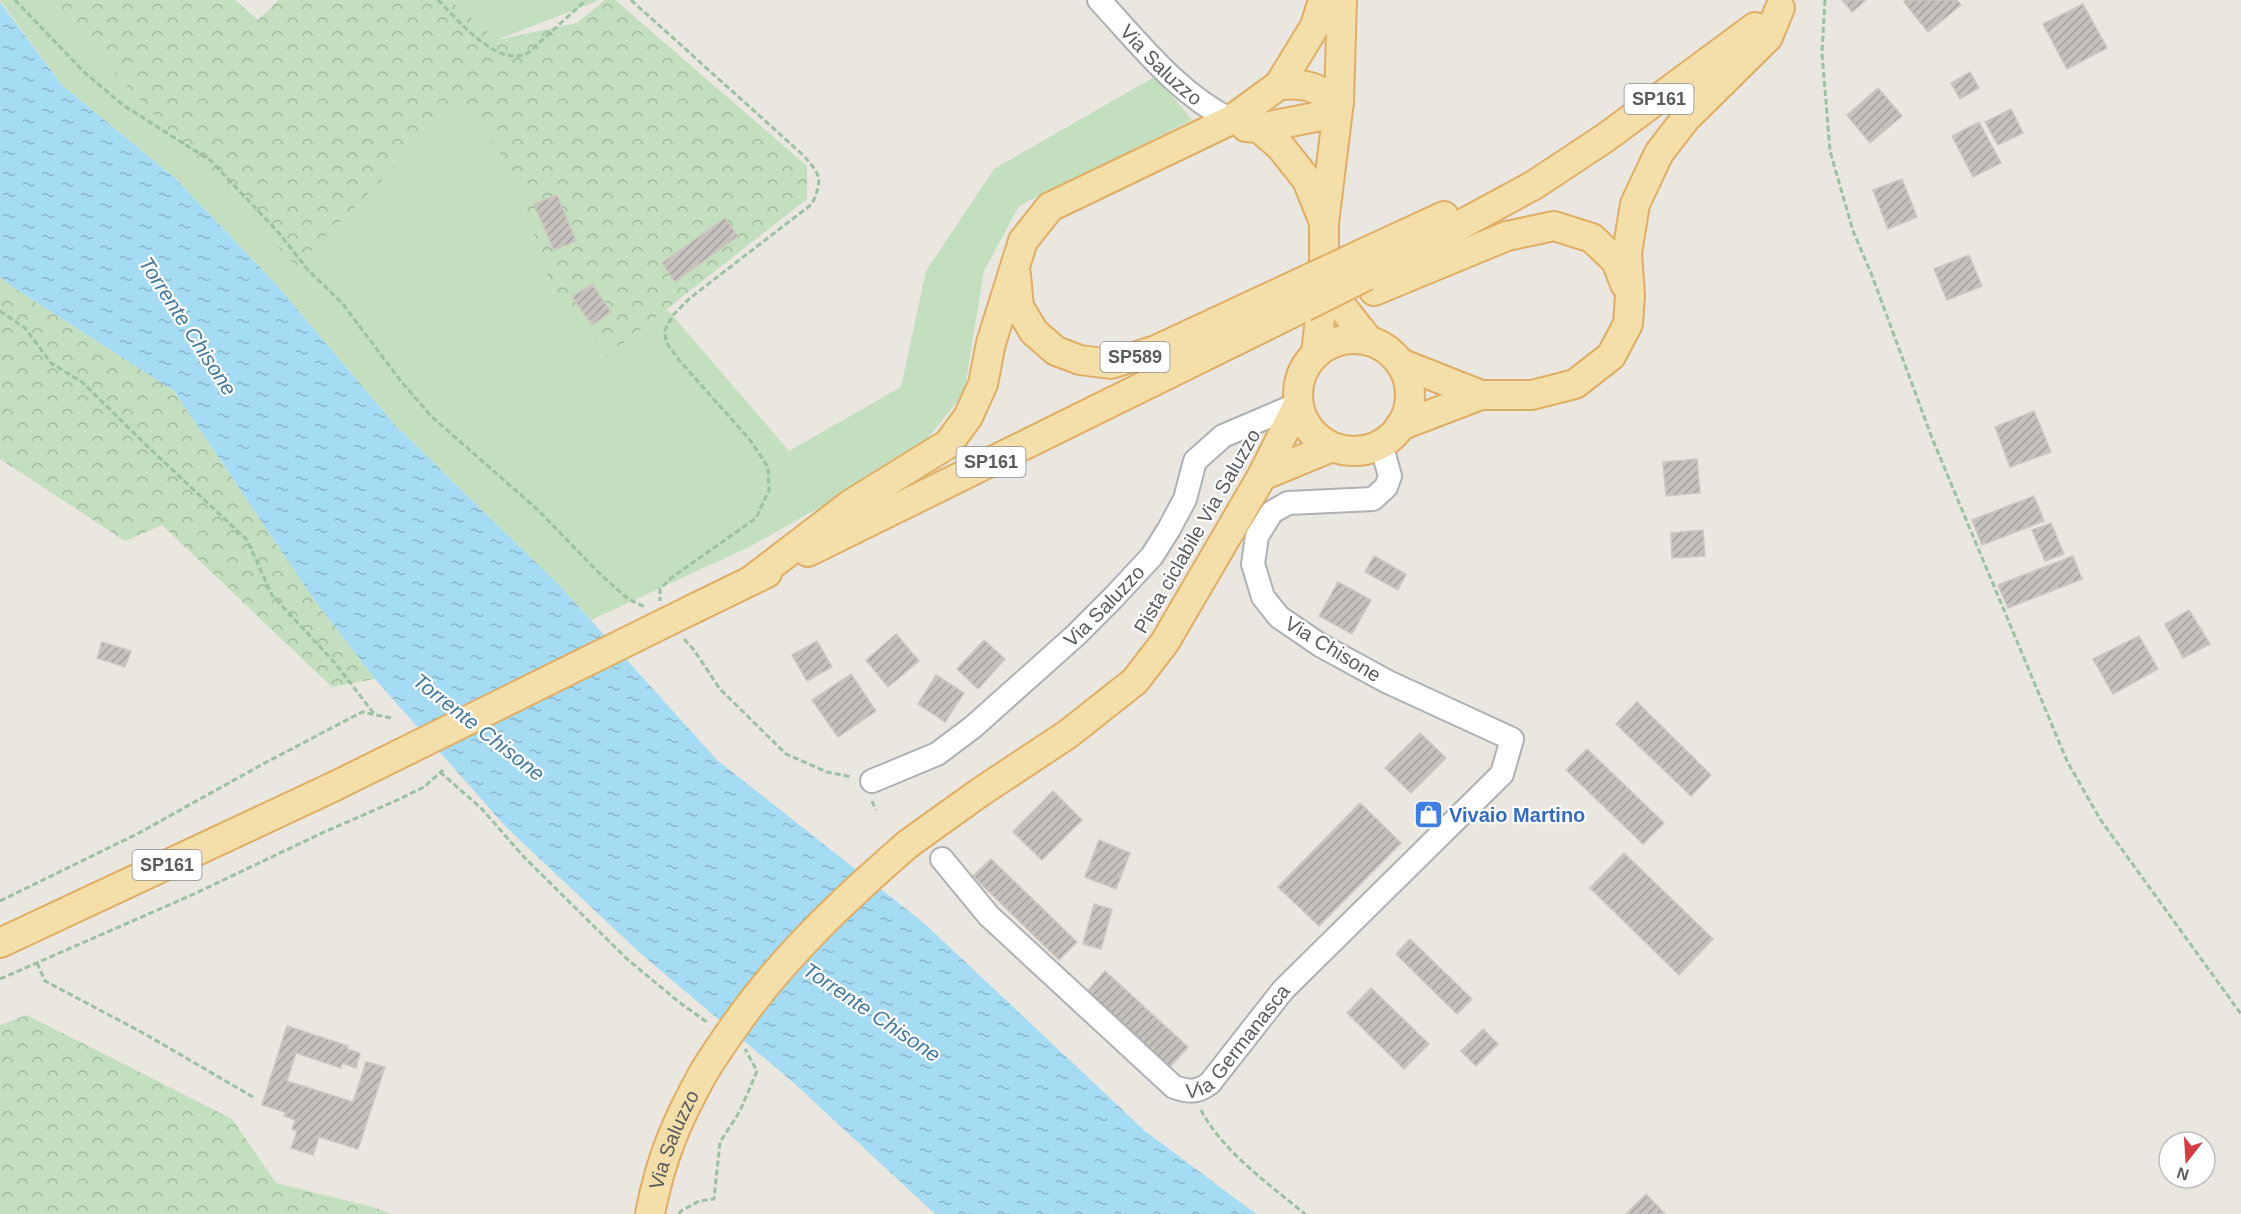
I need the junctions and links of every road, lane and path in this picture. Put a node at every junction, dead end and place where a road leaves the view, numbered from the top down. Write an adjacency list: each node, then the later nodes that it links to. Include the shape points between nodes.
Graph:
1 (15, 0): 30 (path, via 84,72 123,105 211,161 342,303 431,416 538,510 628,599)
2 (438, 0): 3 (path, via 485,46 522,57)
3 (586, 0)
4 (631, 0): 29 (path, via 803,155 817,170 819,182 812,204 690,298 665,330 666,342 679,360 750,440 768,467 769,490 756,518 660,589)
5 (1099, 0): 12 (street, Via Saluzzo, via 1162,69 1211,110)
6 (1323, 0): 10 (main road, via 1315,26)
7 (1342, 0): 11 (main road)
8 (1825, 0): 41 (path, via 1822,53 1830,151 1853,231 1932,438 2067,761 2100,819)
9 (1786, 4): 16 (main road, SP161, via 1670,92 1534,185); 17 (main road, via 1768,37 1686,118 1659,153 1635,204 1627,252)
10 (1279, 85): 11 (main road, via 1301,83 1316,87); 12 (main road)
11 (1339, 101): 13 (main road, via 1316,117); 14 (main road)
12 (1231, 120): 13 (main road); 15 (main road, via 1050,207 1023,241)
13 (1259, 128): 14 (main road, via 1308,180)
14 (1324, 223): 18 (main road)
15 (1015, 262): 18 (main road, SP589, via 1019,307 1034,332 1056,351 1080,360 1111,364); 28 (main road, via 983,384 968,417 948,444 851,504)
16 (1366, 274): 17 (main road, via 1554,226 1592,238 1616,261); 18 (main road, SP161, bridge)
17 (1630, 295): 23 (main road, via 1628,324 1611,356 1575,384 1532,395)
18 (1310, 298): 20 (main road); 21 (main road); 28 (main road, SP161, via 1233,342)
19 (0, 311): 32 (path, via 25,328 51,363 82,382 247,540 272,595 335,663)
20 (1370, 341): 21 (main road, via 1350,338); 22 (main road, via 1387,349)
21 (1316, 353): 24 (main road, via 1304,368 1298,385)
22 (1400, 363): 23 (main road); 25 (main road, via 1410,395 1408,412)
23 (1480, 395): 25 (main road)
24 (1298, 404): 26 (main road, via 1304,422); 27 (main road, Via Saluzzo); 35 (street, Via Saluzzo, via 1223,436 1195,461 1185,499 1152,556 1076,635 973,728 937,754)
25 (1391, 435): 26 (main road, via 1365,450); 34 (street, Via Chisone, via 1390,476 1386,487 1373,499 1288,503 1272,512 1257,536 1253,564 1263,597 1279,616 1320,645 1388,682)
26 (1332, 447): 27 (main road)
27 (1262, 476): 46 (main road, Via Saluzzo, bridge, via 1165,642 1134,681 1068,734 908,844 831,914 782,967 739,1019 682,1112 661,1167)
28 (749, 582): 31 (main road, SP161)
29 (661, 606)
30 (653, 610)
31 (684, 621): 35 (path, via 694,650 720,689 786,754 827,772); 38 (main road, SP161, bridge)
32 (375, 715): 33 (path); 37 (path, via 362,712 139,833)
33 (391, 718)
34 (1512, 739): 44 (street, Via Germanasca, via 1502,774 1283,990 1210,1083)
35 (872, 781)
36 (942, 859): 44 (street, Via Germanasca, via 989,916 1174,1087)
37 (0, 901)
38 (0, 943)
39 (37, 963): 40 (path); 42 (path, via 393,802 424,786 442,771 627,958); 45 (path, via 45,981)
40 (0, 979)
41 (2241, 1014)
42 (717, 1029)
43 (736, 1043): 47 (path, via 746,1050 757,1071 740,1111 720,1142 714,1199 699,1201)
44 (1195, 1091): 48 (path, via 1211,1129)
45 (253, 1097)
46 (650, 1214)
47 (679, 1214)
48 (1305, 1214)

